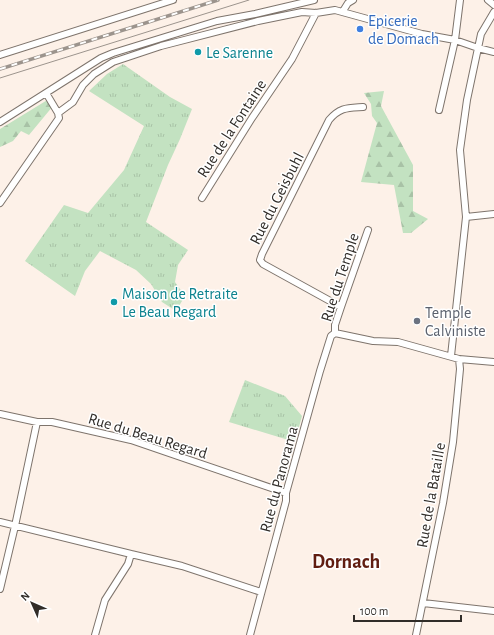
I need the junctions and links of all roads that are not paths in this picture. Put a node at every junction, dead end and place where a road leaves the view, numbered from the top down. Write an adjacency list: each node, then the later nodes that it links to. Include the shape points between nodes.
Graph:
1 (173, 0): 13 (street)
2 (314, 0): 14 (street, via 217,21 113,53)
3 (354, 0): 7 (street, via 348,3)
4 (460, 0): 10 (street)
5 (488, 0): 6 (street)
6 (494, 5)
7 (343, 11): 9 (street); 10 (street, via 422,34)
8 (494, 12): 11 (street, via 480,34)
9 (316, 13): 17 (street, via 302,12 258,21 116,60 94,74 83,85 73,102); 19 (street, Rue de la Fontaine, via 292,59)
10 (455, 40): 11 (street); 16 (street)
11 (478, 48): 12 (street); 22 (street, via 466,100 460,150)
12 (494, 52)
13 (0, 55)
14 (46, 93): 17 (street); 18 (street)
15 (363, 107): 24 (street, Rue du Geisbuhl, via 345,108 336,112 330,120 260,260)
16 (439, 110)
17 (58, 113): 20 (street, via 59,118 54,126)
18 (0, 122)
19 (202, 198)
20 (0, 203)
21 (494, 214): 22 (street)
22 (466, 217): 26 (street)
23 (368, 230): 24 (street, Rue du Temple)
24 (341, 307): 25 (street, Rue du Temple)
25 (335, 333): 26 (street, via 373,341 398,342); 31 (street, Rue du Panorama, via 320,371)
26 (451, 356): 27 (street)
27 (459, 359): 28 (street); 37 (street, Rue de la Bataille, via 453,442)
28 (494, 362)
29 (0, 414): 30 (street, Rue du Beau Regard)
30 (38, 422): 31 (street, Rue du Beau Regard, via 52,422 131,440); 33 (street)
31 (286, 493): 36 (street, Rue du Panorama)
32 (0, 522): 33 (street)
33 (15, 526): 34 (street); 35 (street)
34 (131, 554): 36 (street, via 182,566); 39 (street, via 128,564 105,600)
35 (0, 589)
36 (261, 592): 40 (street, Rue du Panorama)
37 (423, 604): 38 (street); 41 (street, Rue de la Bataille)
38 (494, 611)
39 (95, 635)
40 (250, 635)
41 (416, 635)

